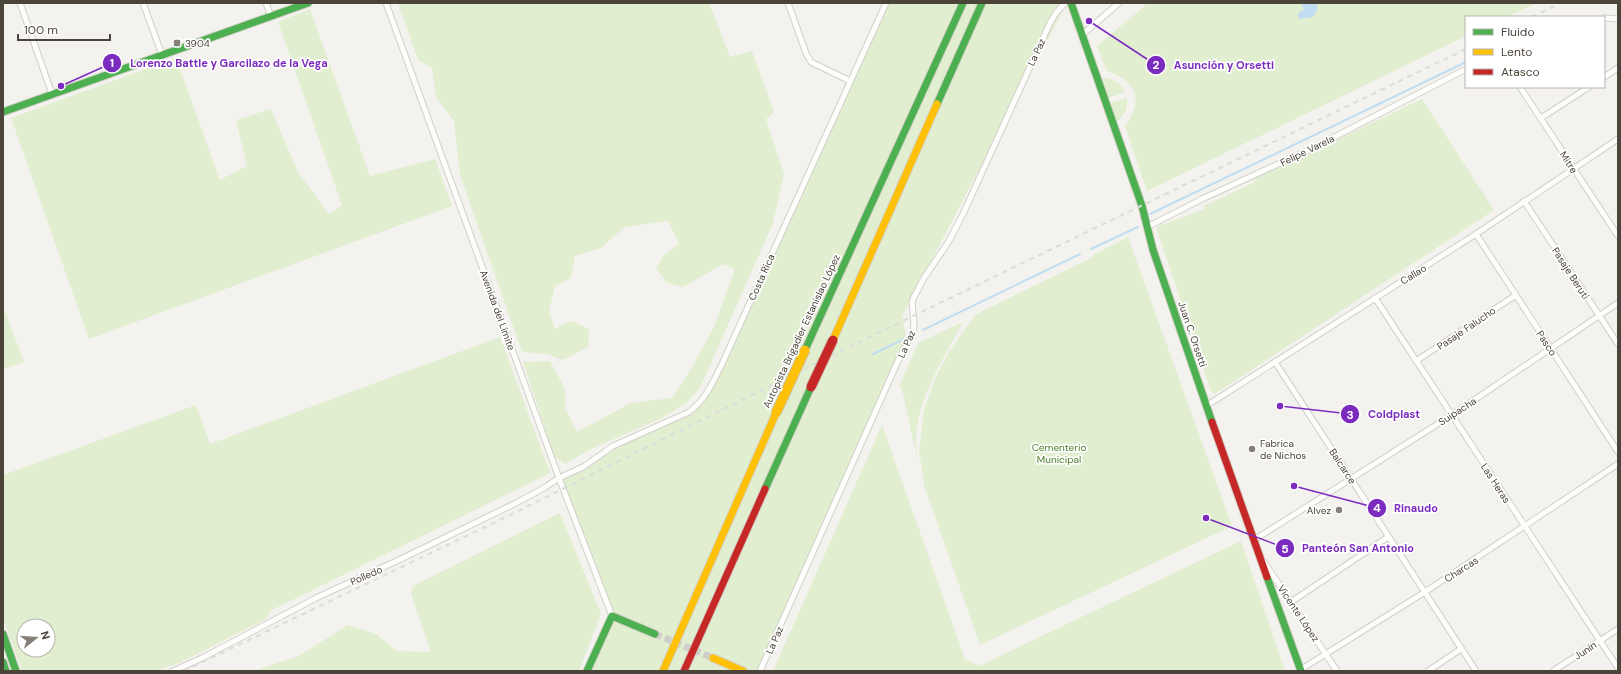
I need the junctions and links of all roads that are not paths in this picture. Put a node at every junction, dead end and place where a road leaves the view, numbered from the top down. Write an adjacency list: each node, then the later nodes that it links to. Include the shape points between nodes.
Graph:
1 (20, 3): 24 (street)
2 (143, 3): 17 (street)
3 (266, 3): 13 (street)
4 (308, 3): 13 (main road)
5 (386, 3): 45 (street, Avenida del Límite)
6 (788, 3): 21 (street, via 806,53 812,62)
7 (886, 3): 21 (street, Costa Rica)
8 (964, 3): 68 (main road, Autopista Brigadier Estanislao López, bridge, via 776,413)
9 (982, 3): 69 (main road, bridge)
10 (1065, 3): 71 (street, La Paz, via 1050,23 952,235 914,297 913,332)
11 (1071, 3): 16 (main road, Juan C. Orsetti)
12 (1119, 3): 16 (street)
13 (271, 16): 17 (main road)
14 (1605, 18): 15 (street)
15 (1618, 19)
16 (1082, 35): 30 (main road, Juan C. Orsetti)
17 (162, 55): 24 (main road)
18 (1618, 68): 20 (street)
19 (1465, 70): 30 (street, Felipe Varela, via 1313,148)
20 (1605, 76)
21 (850, 81): 45 (street, Costa Rica, via 705,397 689,412 613,446 583,467)
22 (1521, 88): 26 (street, Mitre)
23 (1586, 88): 26 (street)
24 (52, 94): 25 (main road)
25 (3, 112)
26 (1541, 118): 28 (street, Mitre)
27 (1618, 139): 28 (street, Callao)
28 (1573, 168): 29 (street, Callao); 32 (street, Mitre)
29 (1524, 201): 31 (street, Callao); 36 (street, Pasaje Beruti)
30 (1147, 227): 41 (main road, Juan C. Orsetti)
31 (1476, 234): 33 (street, Pasco); 34 (street, Callao)
32 (1618, 236)
33 (1516, 295): 38 (street, Pasco); 39 (street, Pasaje Falucho)
34 (1375, 298): 39 (street, Las Heras); 40 (street, Callao)
35 (1618, 303): 36 (street, Suipacha)
36 (1599, 316): 37 (street, Pasaje Beruti); 38 (street, Suipacha)
37 (1618, 344)
38 (1551, 349): 42 (street, Suipacha); 43 (street, Pasco)
39 (1416, 361): 42 (street, Las Heras)
40 (1275, 362): 41 (street, Callao); 46 (street, Balcarce)
41 (1206, 406): 49 (main road, Juan C. Orsetti)
42 (1452, 415): 46 (street, Suipacha); 47 (street, Las Heras)
43 (1618, 452)
44 (1618, 464): 47 (street, Charcas)
45 (559, 478): 53 (street, Avenida del Límite); 66 (street, Polledo, via 460,531 318,597)
46 (1351, 478): 48 (street, Balcarce); 49 (street, Suipacha)
47 (1525, 527): 51 (street, Charcas); 57 (street, Las Heras)
48 (1388, 536): 51 (street, Balcarce); 52 (street)
49 (1254, 540): 50 (main road, Juan C. Orsetti)
50 (1260, 556): 52 (street, Vicente López); 63 (main road, Juan C. Orsetti)
51 (1425, 592): 58 (street, Balcarce); 59 (street, Charcas)
52 (1292, 602): 59 (street, Vicente López)
53 (612, 616): 56 (main road); 67 (main road)
54 (1618, 629): 57 (street, Junín)
55 (3, 634): 65 (main road)
56 (656, 634)
57 (1600, 640): 62 (street, Las Heras); 75 (street, Junín)
58 (1461, 649): 73 (street); 74 (street, Balcarce)
59 (1326, 654): 63 (street, Charcas); 72 (street, Vicente López)
60 (713, 658): 70 (main road)
61 (3, 662): 64 (main road)
62 (1618, 668)
63 (1300, 670)
64 (6, 671)
65 (16, 671)
66 (173, 671)
67 (587, 671)
68 (663, 671)
69 (684, 671)
70 (743, 671)
71 (760, 671)
72 (1337, 671)
73 (1428, 671)
74 (1476, 671)
75 (1553, 671)

